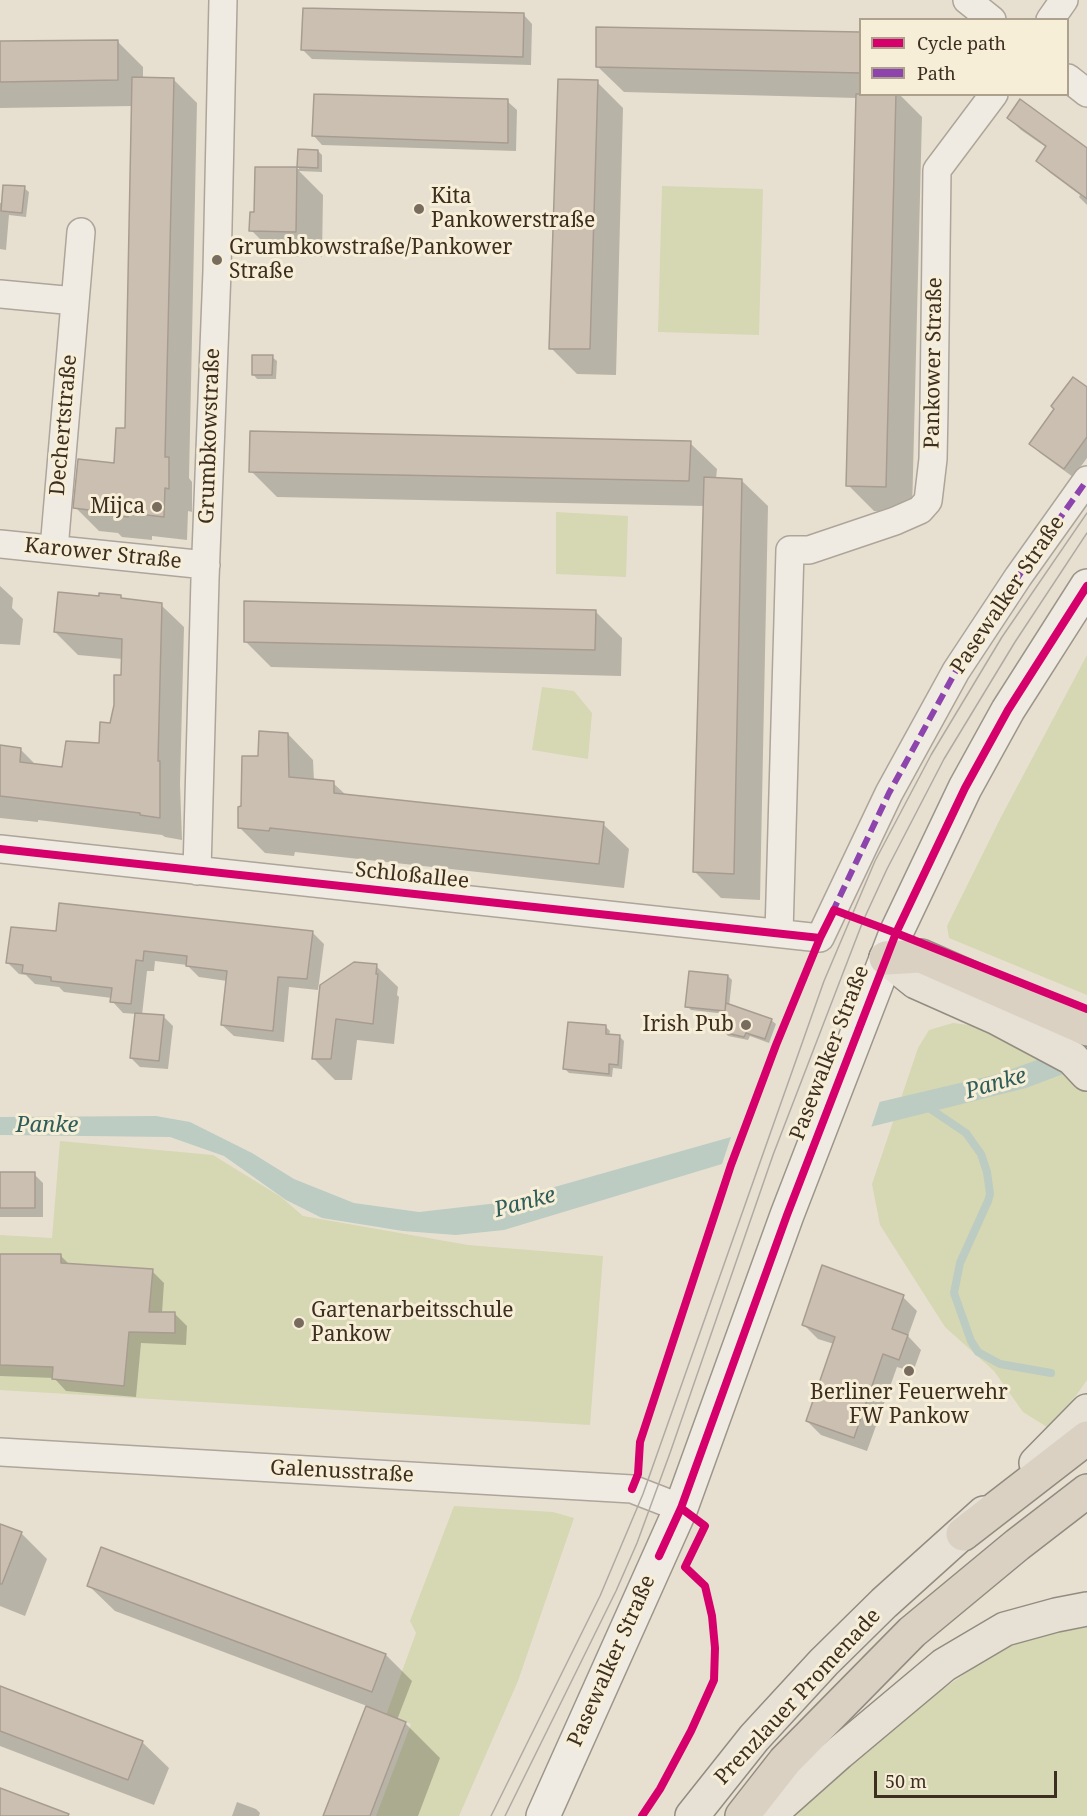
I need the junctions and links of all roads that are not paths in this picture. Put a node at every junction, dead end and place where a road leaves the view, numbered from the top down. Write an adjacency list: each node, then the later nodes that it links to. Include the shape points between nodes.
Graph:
1 (223, 0): 15 (street, Grumbkowstraße)
2 (967, 0): 4 (street)
3 (1064, 0): 5 (street)
4 (990, 18)
5 (1051, 18)
6 (1069, 79): 7 (street)
7 (1087, 93)
8 (992, 96): 19 (street, Pankower Straße, via 937,170 934,409 928,501 920,510 896,521 809,550 790,550)
9 (81, 232): 11 (street, Dechertstraße)
10 (0, 294): 11 (street)
11 (75, 301): 14 (street, Dechertstraße)
12 (1087, 480): 20 (street, Pasewalker Straße, via 956,671 889,793)
13 (0, 544): 14 (street, Karower Straße)
14 (54, 549): 15 (street, Karower Straße)
15 (206, 565): 18 (street, Grumbkowstraße)
16 (1087, 586): 21 (main road, Pasewalker Straße, via 1008,710 965,788)
17 (0, 849): 18 (street, Schloßallee)
18 (197, 871): 19 (street, Schloßallee)
19 (779, 933): 20 (street, Schloßallee)
20 (819, 938)
21 (886, 958): 22 (highway, via 921,956); 23 (main road, via 916,982 997,1018 1072,1058); 28 (main road, Pasewalker Straße)
22 (1087, 1029)
23 (1087, 1074)
24 (1087, 1411): 29 (main road, Prenzlauer Promenade)
25 (1087, 1438): 29 (highway)
26 (0, 1452): 28 (street, Galenusstraße, via 633,1490)
27 (1087, 1491): 33 (highway, via 912,1632 785,1761)
28 (681, 1508): 31 (main road, Pasewalker Straße)
29 (963, 1534): 32 (main road, Prenzlauer Promenade, via 824,1662 754,1738)
30 (1087, 1609): 34 (main road, via 1005,1629 944,1665)
31 (543, 1816)
32 (692, 1816)
33 (742, 1816)
34 (768, 1816)

